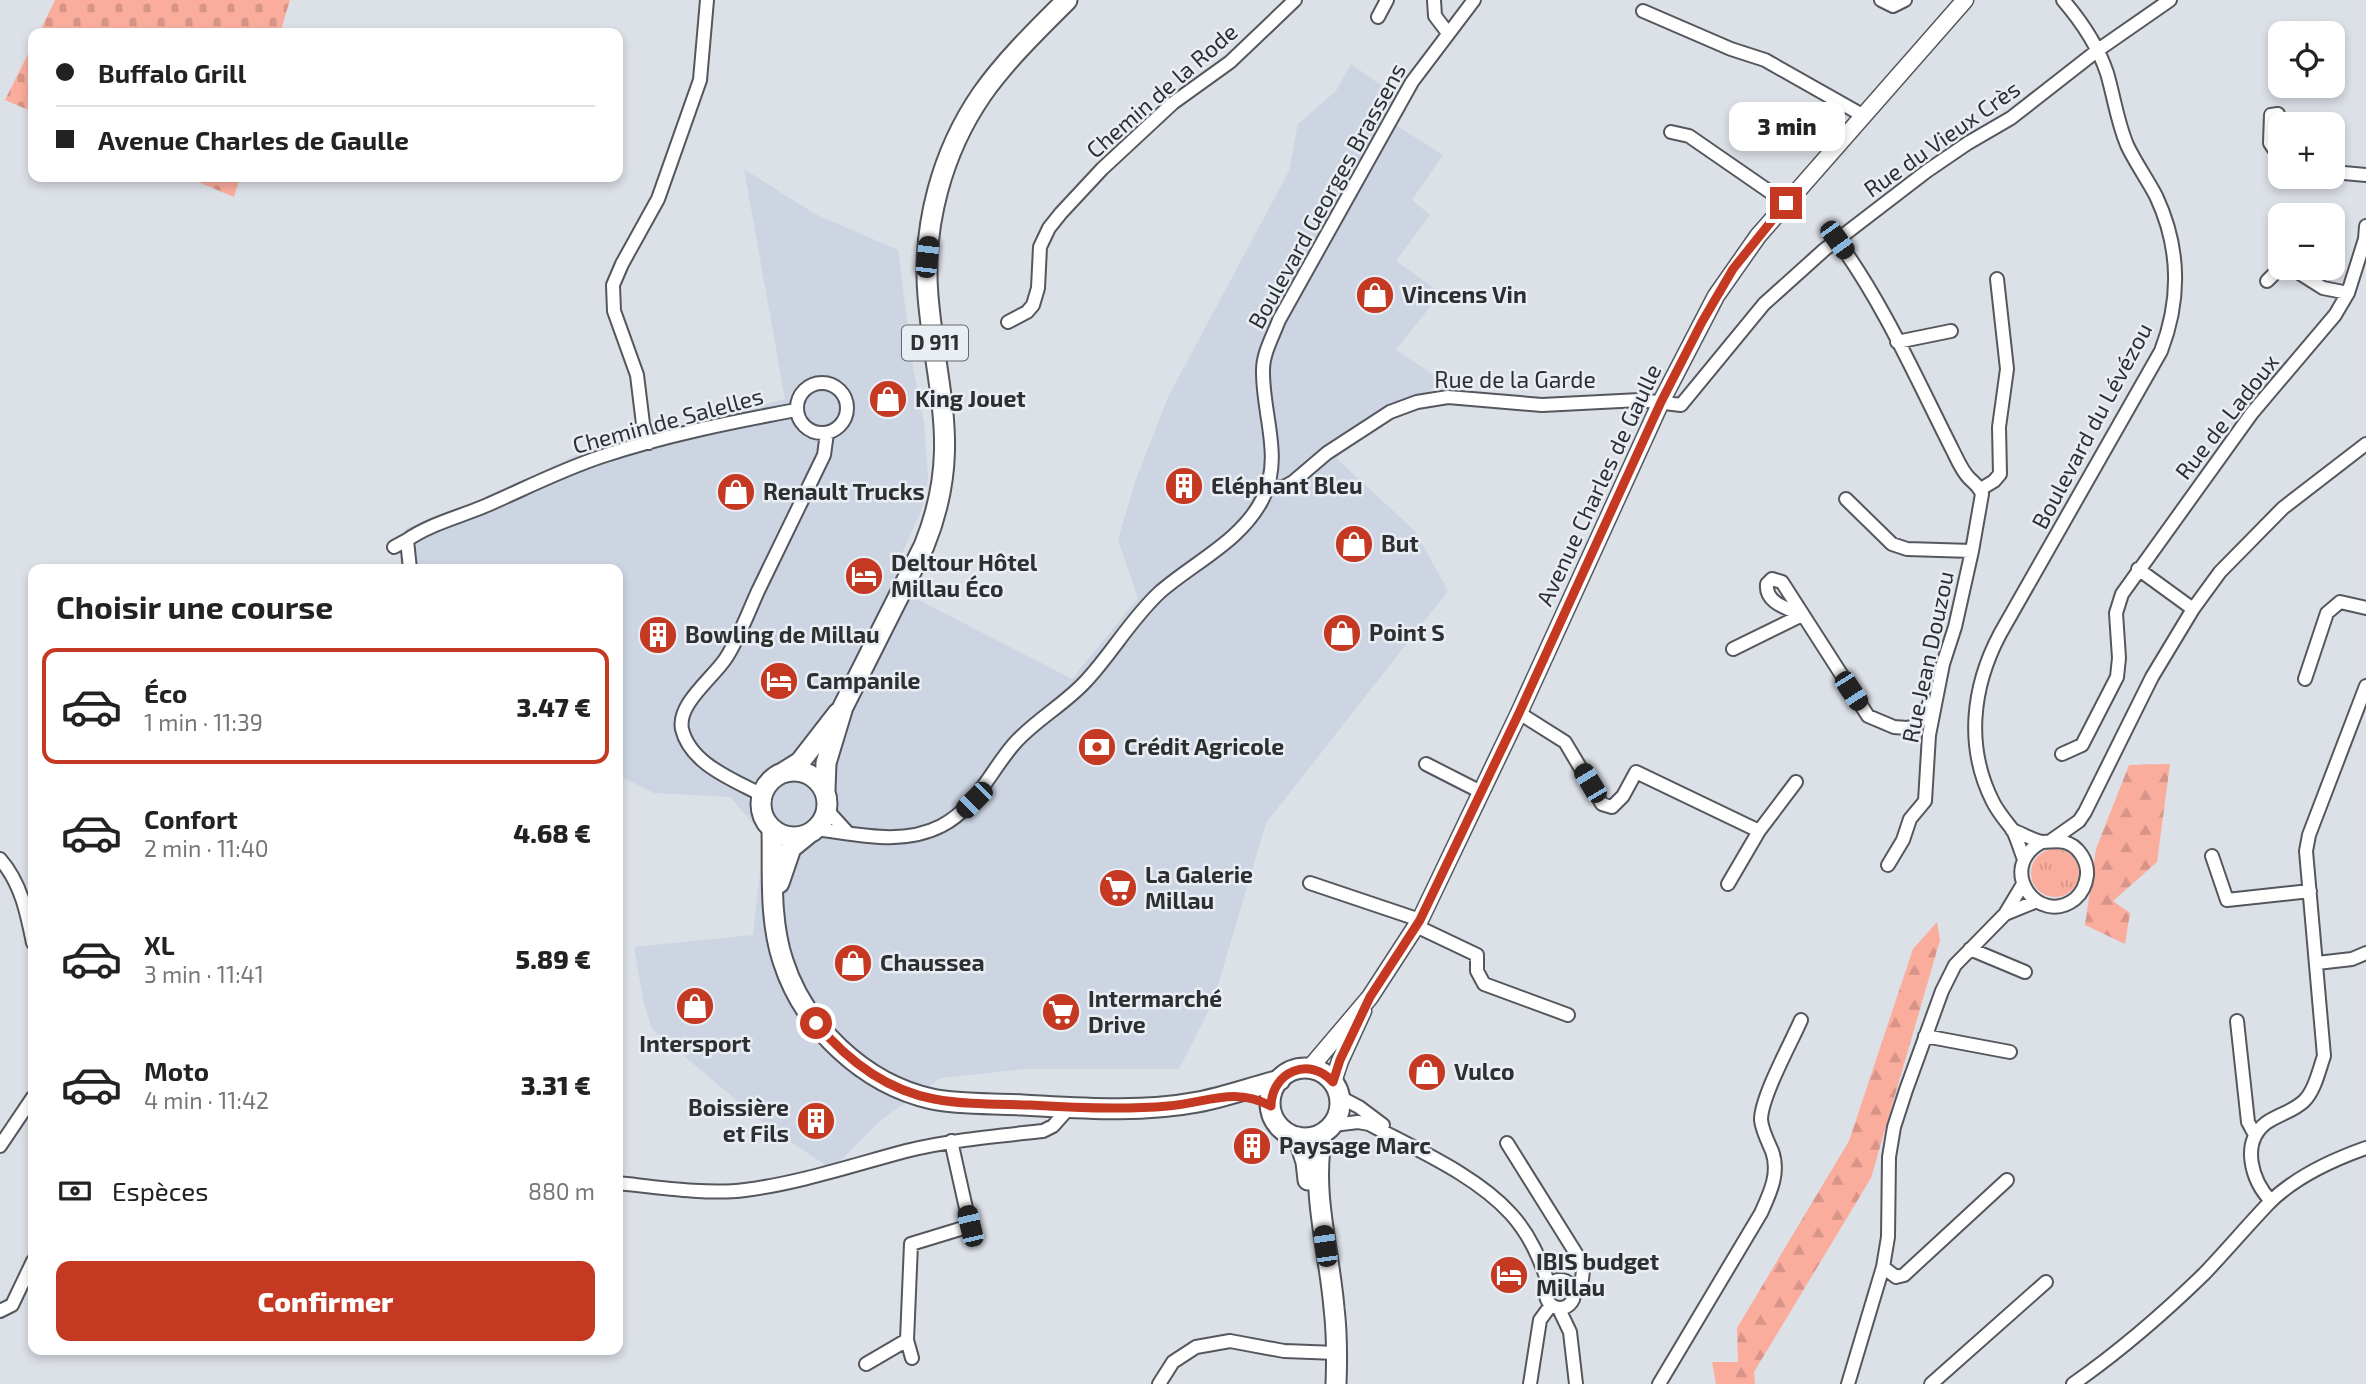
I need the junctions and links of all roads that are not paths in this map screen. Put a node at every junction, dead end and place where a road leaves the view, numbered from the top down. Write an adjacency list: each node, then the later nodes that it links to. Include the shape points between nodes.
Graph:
1 (707, 0): 32 (street, via 700,80 658,199 613,285 614,311 637,375)
2 (1067, 0): 48 (main road, D 911, via 981,95 947,162 933,211 927,275 946,430 944,477 923,546)
3 (1295, 0): 26 (street, Chemin de la Rode, via 1230,62 1172,103 1060,213 1040,247 1033,305)
4 (1387, 0): 13 (street)
5 (1434, 0): 14 (street, via 1435,16)
6 (1474, 0): 14 (street, Boulevard Georges Brassens)
7 (1881, 0): 8 (street, via 1894,6)
8 (1905, 0)
9 (2063, 0): 15 (street, Boulevard du Lévézou)
10 (2170, 0): 15 (street, Rue du Vieux Crès)
11 (1965, 1): 16 (main road, Avenue Charles de Gaulle)
12 (1643, 11): 16 (street, via 1765,60)
13 (1378, 17)
14 (1448, 33): 34 (street, Boulevard Georges Brassens, via 1412,82 1268,347 1263,368 1273,456)
15 (2098, 50): 22 (street, Rue du Vieux Crès, via 2011,118 1927,171); 59 (street, Boulevard du Lévézou, via 2128,146 2166,221 2173,243 2176,291 2161,351 1984,668 1976,706 1976,744 1992,800)
16 (1864, 116): 20 (main road, Avenue Charles de Gaulle)
17 (1671, 132): 20 (street, via 1689,136)
18 (2345, 173): 19 (street)
19 (2366, 175)
20 (1786, 203): 29 (main road, Avenue Charles de Gaulle, via 1716,296)
21 (2366, 226): 25 (street, Rue de Ladoux)
22 (1837, 240): 28 (street); 29 (street, Rue du Vieux Crès, via 1764,304 1681,404)
23 (1997, 279): 35 (street, via 2007,369 1999,427 2000,474)
24 (2267, 281): 25 (street, via 2280,268 2292,269 2323,288)
25 (2348, 293): 41 (street, Rue de Ladoux, via 2335,315 2252,413)
26 (1008, 322)
27 (1951, 331): 28 (street)
28 (1897, 342): 35 (street, via 1956,457)
29 (1661, 402): 34 (street, Rue de la Garde, via 1542,405 1448,397 1417,402 1390,412 1326,453 1293,482 1282,488); 49 (main road, Avenue Charles de Gaulle)
30 (796, 410): 31 (street, via 803,426); 31 (street, via 800,395 811,385 835,387 846,400 846,416 838,428); 32 (street, Chemin de Salelles)
31 (827, 433): 55 (street, via 824,455 726,657 684,710 681,721 697,756)
32 (649, 443): 37 (street, Chemin de Salelles, via 582,463)
33 (2366, 444): 43 (street, via 2283,508 2220,572)
34 (1268, 484): 62 (street, Boulevard Georges Brassens, via 1245,525 1160,592 1085,682 1015,743 957,818 937,828 890,838)
35 (1981, 489): 39 (street, Rue Jean Douzou)
36 (1846, 499): 39 (street, via 1892,544 1907,549)
37 (407, 540): 38 (street, Chemin de Salelles); 40 (street)
38 (394, 547)
39 (1972, 551): 45 (street, Rue Jean Douzou)
40 (409, 564)
41 (2138, 569): 43 (street); 50 (street, Rue de Ladoux, via 2116,612 2117,677 2081,745)
42 (2366, 608): 46 (street, via 2340,602 2327,613)
43 (2193, 609): 57 (street, via 2152,677)
44 (1733, 649): 45 (street, via 1802,615 1868,716 1894,727 1915,726 1923,718)
45 (1943, 664): 68 (street, Rue Jean Douzou, via 1929,734 1925,801 1910,819)
46 (2305, 679)
47 (2366, 686): 72 (street, via 2309,835)
48 (843, 707): 52 (main road, D 911, via 800,762); 56 (main road, D 911, via 826,762)
49 (1519, 713): 54 (main road, Avenue Charles de Gaulle); 60 (street, via 1565,742 1602,804 1612,807 1636,772)
50 (2062, 754)
51 (1426, 764): 54 (street)
52 (784, 772): 55 (main road, via 769,782); 56 (main road, via 799,771 817,779)
53 (1796, 782): 60 (street)
54 (1481, 792): 77 (main road, Avenue Charles de Gaulle)
55 (762, 794): 58 (main road, via 763,815)
56 (826, 800): 61 (main road, via 824,820); 62 (street)
57 (2079, 821): 63 (street); 64 (street)
58 (772, 829): 61 (main road, via 788,836); 73 (main road)
59 (2012, 830): 63 (street); 67 (street, Boulevard du Lévézou)
60 (1759, 831): 70 (street)
61 (811, 832): 62 (street, Boulevard Georges Brassens); 73 (main road, via 786,857)
62 (848, 833)
63 (2047, 841): 64 (street, via 2066,842); 67 (street)
64 (2079, 851): 74 (street, via 2087,875 2080,893 2056,906)
65 (2212, 856): 72 (street, via 2227,900)
66 (0, 859): 76 (street, via 15,880)
67 (2024, 859): 71 (street)
68 (1888, 865)
69 (1310, 883): 77 (street)
70 (1728, 884)
71 (2023, 884): 74 (street); 75 (street)
72 (2310, 891): 80 (street)
73 (774, 901): 94 (main road, via 776,936 792,984 816,1023 844,1053 882,1080 915,1094 969,1103)
74 (2037, 901): 75 (street)
75 (2005, 914): 78 (street)
76 (28, 923)
77 (1418, 923): 82 (main road, Avenue Charles de Gaulle); 83 (street, via 1477,955 1477,971 1484,984)
78 (1970, 949): 81 (street); 86 (street, via 1955,965)
79 (2366, 953): 80 (street)
80 (2317, 962): 96 (street, via 2324,1056 2316,1079 2304,1101)
81 (2025, 972)
82 (1370, 997): 88 (main road); 90 (main road, via 1340,1060)
83 (1568, 1015)
84 (1801, 1020): 122 (street, via 1765,1101 1761,1121 1775,1159 1771,1191)
85 (2237, 1021): 96 (street, via 2248,1122)
86 (1926, 1036): 87 (street); 106 (street, via 1894,1127)
87 (2010, 1052)
88 (1309, 1069): 89 (main road, via 1296,1070); 90 (main road, via 1322,1073)
89 (1280, 1080): 91 (main road); 93 (main road, via 1272,1092)
90 (1336, 1090): 95 (main road, via 1339,1112); 101 (street)
91 (1222, 1097): 93 (main road, via 1248,1096); 94 (main road, via 1170,1106)
92 (28, 1104): 100 (street)
93 (1271, 1106): 97 (main road, via 1279,1126)
94 (1069, 1108): 98 (street, via 1043,1131)
95 (1327, 1129): 97 (main road, via 1310,1138); 101 (street, via 1369,1124); 114 (main road, via 1317,1159 1317,1184 1334,1307)
96 (2255, 1135): 105 (street, via 2253,1174)
97 (1298, 1137): 114 (main road, via 1306,1162)
98 (951, 1142): 104 (street, via 744,1190); 113 (street, via 970,1226 911,1244)
99 (1507, 1143): 110 (street, via 1577,1255 1582,1279)
100 (0, 1146)
101 (1411, 1147): 109 (street, via 1496,1199 1512,1215)
102 (2366, 1148): 105 (street, via 2309,1174)
103 (2007, 1180): 106 (street, via 1904,1275 1896,1277)
104 (623, 1183)
105 (2271, 1201): 125 (street, via 2175,1301)
106 (1883, 1267): 123 (street)
107 (28, 1271): 112 (street, via 12,1305)
108 (2046, 1282): 124 (street)
109 (1554, 1283): 110 (street, via 1567,1282); 111 (street, via 1546,1293)
110 (1573, 1288): 111 (street, via 1575,1296)
111 (1560, 1306): 120 (street, via 1539,1320); 121 (street, via 1570,1332)
112 (0, 1311)
113 (907, 1340): 115 (street); 116 (street)
114 (1332, 1354): 117 (street, via 1230,1341 1196,1347 1174,1362); 118 (main road); 119 (main road)
115 (912, 1358)
116 (866, 1364)
117 (1159, 1384)
118 (1325, 1384)
119 (1336, 1384)
120 (1530, 1384)
121 (1576, 1384)
122 (1659, 1384)
123 (1848, 1384)
124 (1931, 1384)
125 (2073, 1384)

